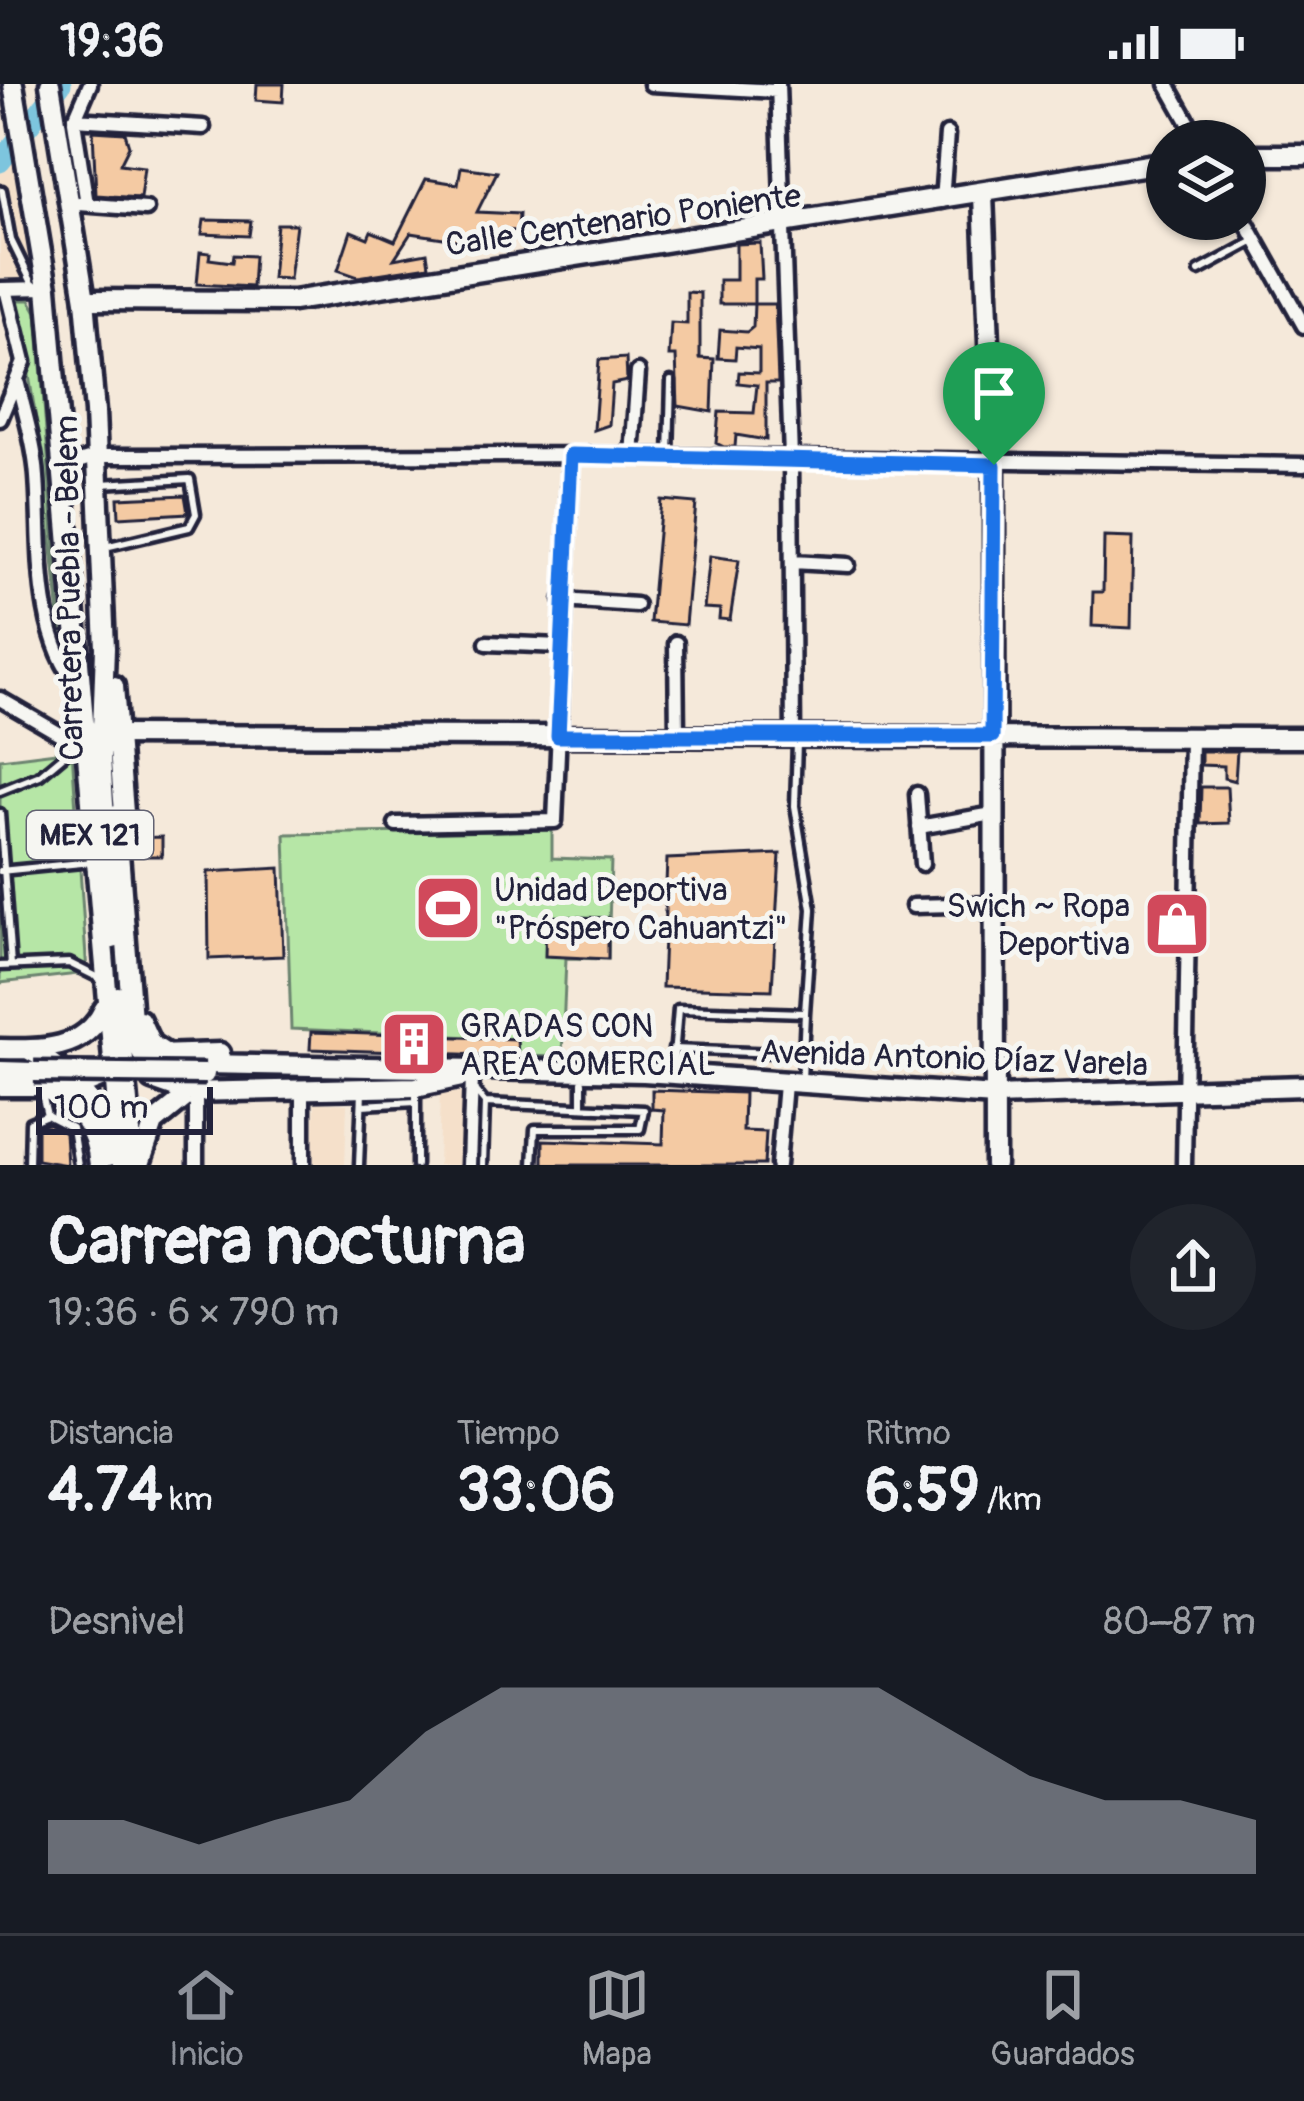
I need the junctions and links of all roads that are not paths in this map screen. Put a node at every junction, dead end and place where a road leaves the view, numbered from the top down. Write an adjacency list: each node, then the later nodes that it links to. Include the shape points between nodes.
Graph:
1 (50, 84): 7 (main road, Carretera Puebla - Belem)
2 (90, 84): 7 (street)
3 (651, 84): 5 (street)
4 (1167, 84): 8 (street)
5 (778, 87): 19 (street)
6 (15, 92): 22 (main road, Carretera Puebla - Belem / MEX 121)
7 (65, 120): 9 (street); 17 (main road, Carretera Puebla - Belem)
8 (1187, 120)
9 (203, 127)
10 (947, 134): 16 (street)
11 (1304, 154): 12 (main road)
12 (1266, 155)
13 (1146, 167): 15 (main road, Calle Centenario Poniente)
14 (2, 190): 22 (lane, via 11,240)
15 (983, 195): 16 (main road, Calle Centenario Poniente); 37 (main road)
16 (942, 202): 19 (main road, Calle Centenario Poniente)
17 (79, 204): 18 (street); 24 (main road, Carretera Puebla - Belem)
18 (146, 208)
19 (783, 227): 24 (main road, Calle Centenario Poniente, via 293,301); 36 (street)
20 (1256, 241): 21 (lane); 25 (street)
21 (1199, 272)
22 (41, 288): 23 (street); 29 (main road, Carretera Puebla - Belem / MEX 121)
23 (3, 289): 28 (street, via 24,362)
24 (85, 300): 30 (main road, Carretera Puebla - Belem)
25 (1304, 326)
26 (638, 372): 34 (street)
27 (670, 381): 35 (lane)
28 (18, 384): 31 (street); 50 (street, via 37,474 49,612 58,655)
29 (59, 412): 30 (main road, via 76,428); 39 (main road, Carretera Puebla - Belem / MEX 121)
30 (95, 412): 33 (main road, Carretera Puebla - Belem)
31 (0, 419)
32 (571, 455): 33 (street); 34 (street); 45 (street)
33 (98, 456): 39 (street); 40 (main road, Carretera Puebla - Belem)
34 (632, 456): 35 (street)
35 (669, 456): 36 (street)
36 (791, 458): 37 (street); 42 (street)
37 (994, 465): 38 (street); 54 (main road)
38 (1304, 466)
39 (64, 476): 40 (main road, via 82,472); 44 (main road, Carretera Puebla - Belem / MEX 121)
40 (99, 484): 41 (main road, Carretera Puebla - Belem); 41 (lane, via 190,479 196,490 189,526)
41 (101, 548): 52 (main road, Carretera Puebla - Belem)
42 (792, 562): 43 (street); 58 (street)
43 (848, 565)
44 (74, 597): 50 (main road, Carretera Puebla - Belem / MEX 121); 52 (main road)
45 (562, 600): 46 (street); 49 (street)
46 (636, 605)
47 (488, 643): 49 (street)
48 (676, 643): 55 (street)
49 (560, 646): 53 (street)
50 (79, 687): 59 (main road, Carretera Puebla - Belem / MEX 121)
51 (0, 699): 59 (street)
52 (110, 735): 53 (main road); 76 (main road); 83 (main road)
53 (558, 736): 55 (main road); 64 (street, via 556,821)
54 (992, 736): 56 (main road); 58 (main road); 63 (main road)
55 (676, 737): 58 (main road)
56 (1191, 737): 57 (main road); 95 (street)
57 (1304, 738)
58 (795, 739): 75 (lane, via 795,806 812,909)
59 (81, 746): 60 (lane); 66 (main road, Carretera Puebla - Belem / MEX 121)
60 (0, 790)
61 (917, 794): 65 (street)
62 (0, 812): 68 (lane)
63 (993, 814): 65 (street); 69 (main road)
64 (396, 824)
65 (919, 826): 67 (street)
66 (92, 862): 68 (lane); 73 (main road, Carretera Puebla - Belem / MEX 121)
67 (922, 864)
68 (3, 871): 71 (lane)
69 (993, 904): 70 (street); 97 (main road)
70 (913, 906)
71 (11, 965): 72 (lane); 73 (lane, via 69,963)
72 (0, 966)
73 (105, 981): 74 (main road, Carretera Puebla - Belem / MEX 121)
74 (106, 1003): 82 (main road, via 81,1038); 83 (main road, Carretera Puebla - Belem / MEX 121)
75 (805, 1013): 78 (lane, via 678,1009); 80 (lane)
76 (142, 1028): 79 (main road); 83 (main road)
77 (0, 1049): 82 (main road)
78 (673, 1049): 80 (lane); 86 (lane)
79 (165, 1053): 83 (main road); 85 (main road)
80 (802, 1054): 90 (lane)
81 (0, 1060): 82 (main road)
82 (34, 1067): 84 (main road); 85 (main road, bridge); 91 (main road); 92 (main road); 92 (main road); 100 (lane); 103 (main road, via 86,1119)
83 (126, 1068): 85 (main road, via 161,1085); 92 (main road); 105 (main road, Carretera Puebla - Belem / MEX 121); 106 (main road, Carretera Puebla - Belem / MEX 121)
84 (0, 1071)
85 (196, 1075): 89 (main road, Avenida Antonio Díaz Varela); 89 (main road, via 368,1055); 94 (main road); 106 (main road, via 159,1116); 107 (street)
86 (674, 1077): 88 (main road, Avenida Antonio Díaz Varela); 89 (main road, Avenida Antonio Díaz Varela); 90 (main road, Avenida Antonio Díaz Varela)
87 (468, 1081): 88 (main road, Avenida Antonio Díaz Varela); 89 (main road, Avenida Antonio Díaz Varela); 98 (lane); 111 (street)
88 (582, 1082): 99 (lane)
89 (414, 1083): 96 (main road); 110 (lane)
90 (793, 1084): 97 (main road, Avenida Antonio Díaz Varela); 114 (street)
91 (0, 1086)
92 (78, 1086): 104 (main road, via 102,1123)
93 (1304, 1086): 95 (main road, Avenida Antonio Díaz Varela)
94 (303, 1089): 96 (main road); 108 (street)
95 (1184, 1093): 97 (main road, Avenida Antonio Díaz Varela); 116 (street)
96 (362, 1096): 109 (lane)
97 (995, 1096): 115 (main road)
98 (485, 1103): 99 (lane); 112 (lane)
99 (581, 1107): 113 (lane, via 640,1108 645,1125 535,1129)
100 (47, 1115): 101 (lane, via 29,1122); 102 (lane, via 72,1128)
101 (29, 1165)
102 (78, 1165)
103 (99, 1165)
104 (110, 1165)
105 (122, 1165)
106 (137, 1165)
107 (196, 1165)
108 (303, 1165)
109 (359, 1165)
110 (416, 1165)
111 (469, 1165)
112 (483, 1165)
113 (533, 1165)
114 (778, 1165)
115 (995, 1165)
116 (1184, 1165)

